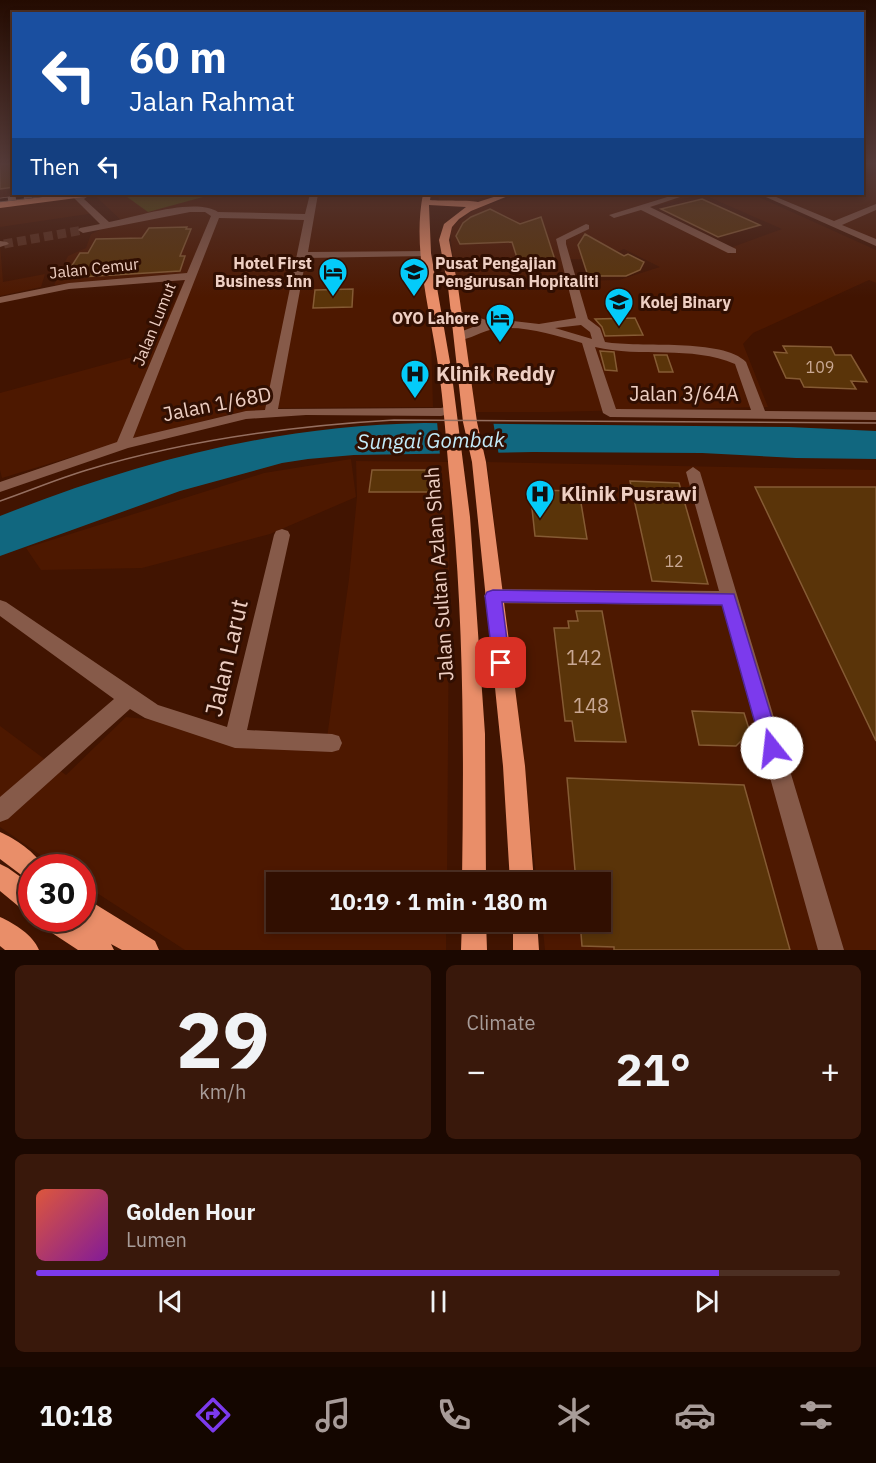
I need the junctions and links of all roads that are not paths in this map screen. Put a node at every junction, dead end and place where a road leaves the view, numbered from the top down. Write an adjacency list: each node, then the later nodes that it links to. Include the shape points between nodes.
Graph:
1 (77, 208): 13 (street)
2 (89, 208): 13 (street)
3 (310, 208): 12 (street)
4 (427, 208): 19 (main road, Jalan Sultan Azlan Shah)
5 (470, 208): 23 (main road, via 447,226 444,240)
6 (637, 208): 11 (street)
7 (645, 208): 18 (street)
8 (796, 208): 14 (street)
9 (873, 208): 14 (street)
10 (216, 215): 12 (street); 13 (street, via 207,209 190,209); 21 (street, Jalan Lumut)
11 (614, 215)
12 (308, 217): 20 (street)
13 (104, 222): 16 (street)
14 (834, 225): 17 (street)
15 (586, 227): 24 (street, via 561,239)
16 (84, 229)
17 (876, 243)
18 (732, 251)
19 (426, 253): 20 (street); 31 (main road, Jalan Sultan Azlan Shah)
20 (302, 255): 29 (street)
21 (192, 276): 22 (street, Jalan Cemur, via 69,286); 33 (street, Jalan Lumut)
22 (0, 300)
23 (456, 313): 25 (street); 27 (main road)
24 (583, 321): 26 (street); 28 (street, via 596,330)
25 (489, 325): 26 (street); 27 (street)
26 (537, 327): 28 (street)
27 (459, 337): 37 (main road)
28 (593, 343): 30 (street, via 712,352 730,357 740,362); 30 (street, Jalan 3/64A, via 610,413)
29 (271, 412): 31 (street, Jalan 1/68D, via 441,412); 33 (street, Jalan 1/68D)
30 (759, 414): 32 (street, Jalan 3/64A)
31 (449, 416): 46 (main road, Jalan Sultan Azlan Shah, via 457,465 474,723)
32 (876, 416)
33 (123, 445): 35 (street, Jalan 1/68D)
34 (693, 472): 38 (street)
35 (0, 487)
36 (282, 535): 41 (street, Jalan Larut)
37 (493, 596): 38 (street); 47 (main road, via 514,766)
38 (728, 598): 56 (street)
39 (0, 607): 40 (street, Jalan Larut)
40 (129, 698): 41 (street, Jalan Larut, via 152,712); 43 (street)
41 (235, 739): 42 (street)
42 (332, 743)
43 (0, 811)
44 (0, 844): 45 (main road)
45 (18, 858)
46 (474, 872)
47 (521, 872)
48 (0, 876): 49 (main road)
49 (18, 891)
50 (96, 919): 55 (main road)
51 (0, 930): 53 (main road)
52 (73, 932): 54 (main road)
53 (26, 950)
54 (101, 950)
55 (146, 950)
56 (831, 950)

